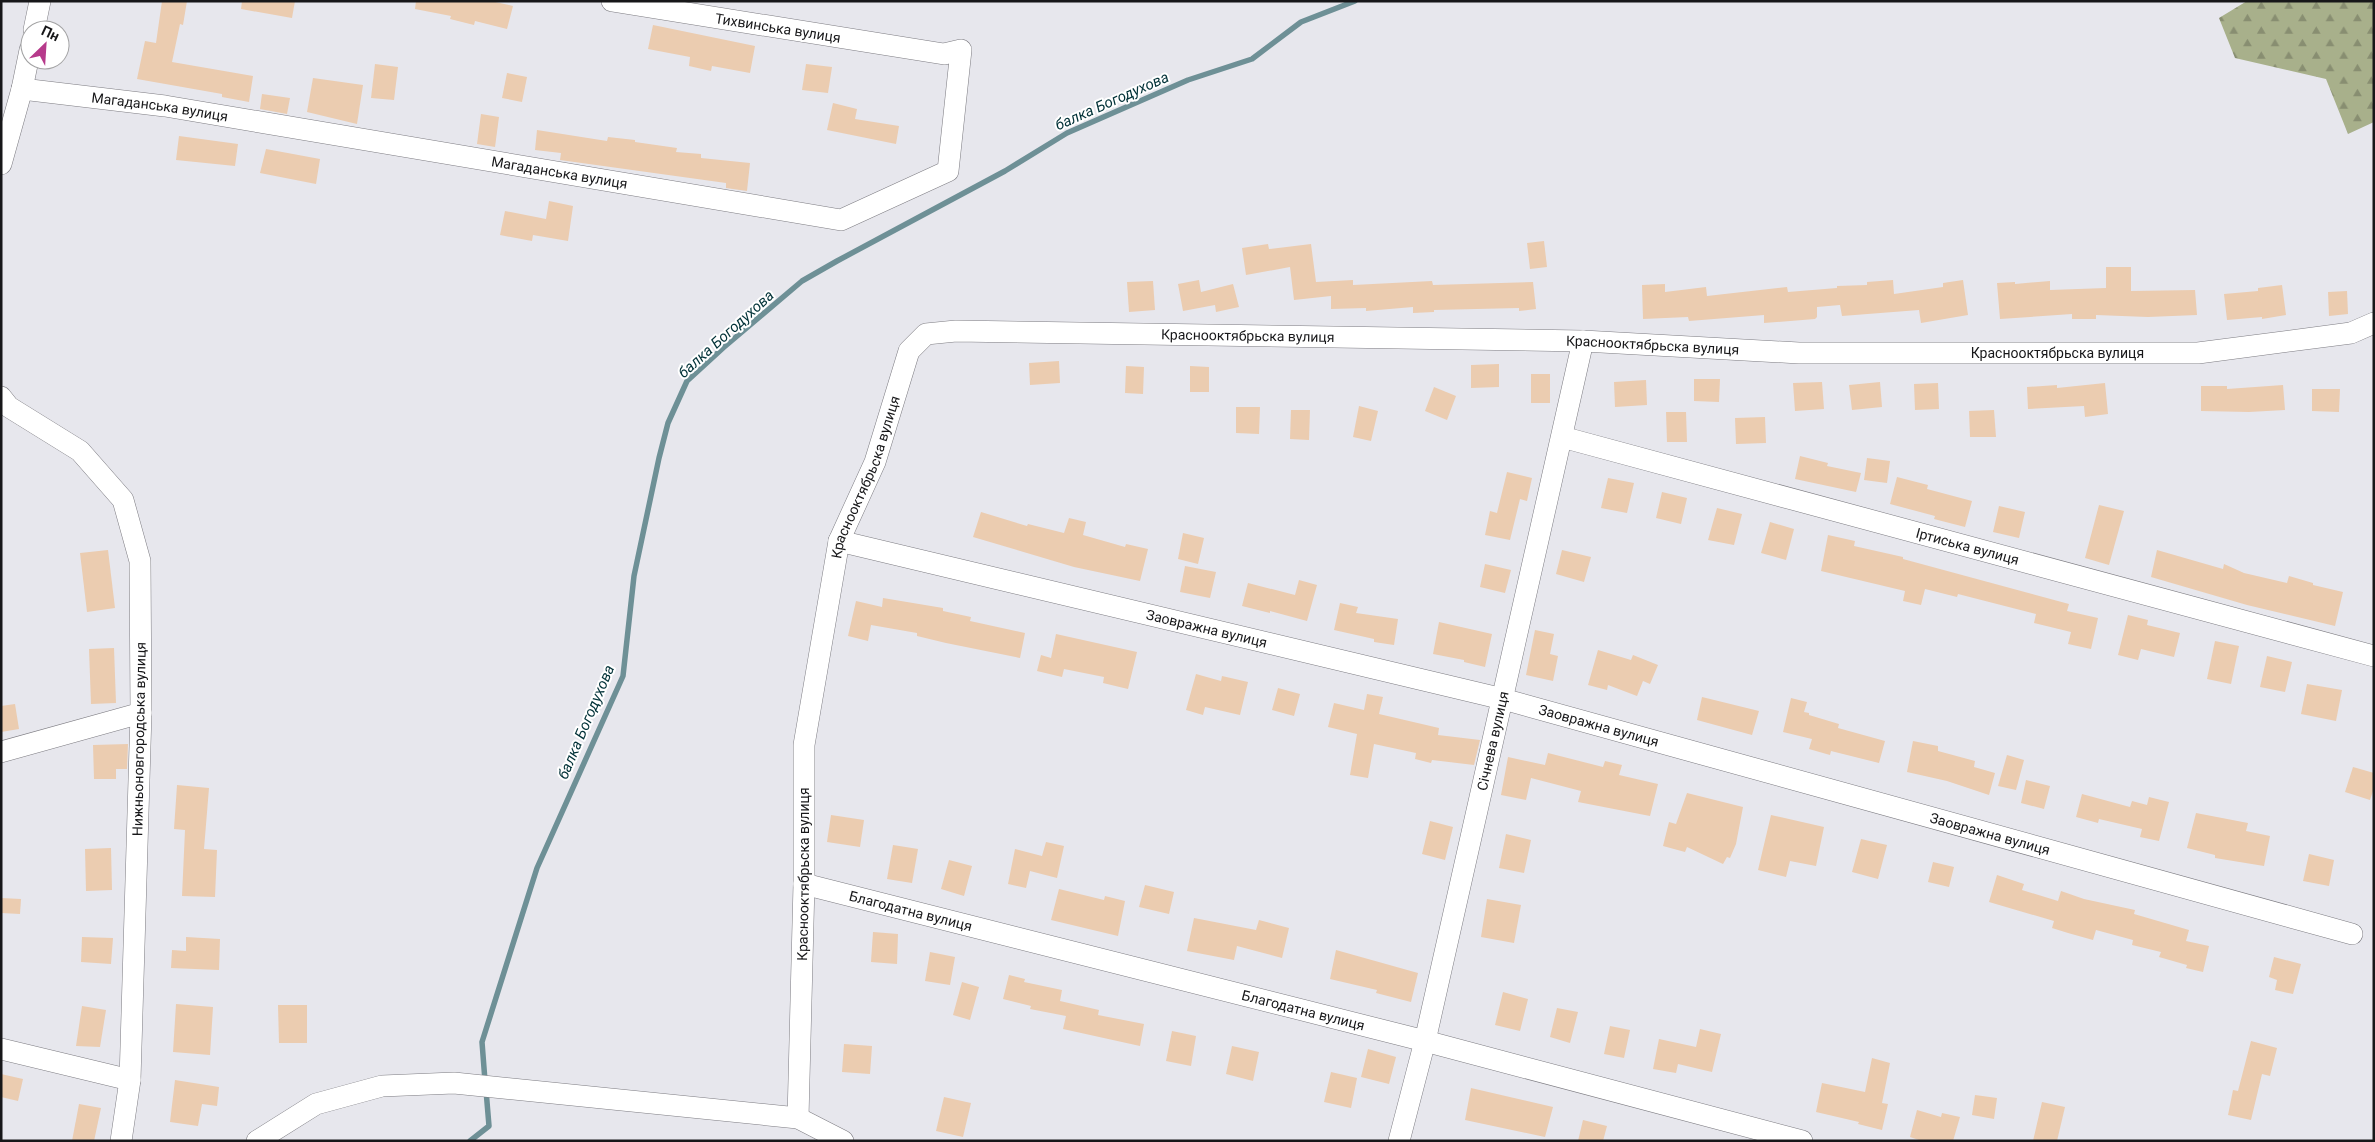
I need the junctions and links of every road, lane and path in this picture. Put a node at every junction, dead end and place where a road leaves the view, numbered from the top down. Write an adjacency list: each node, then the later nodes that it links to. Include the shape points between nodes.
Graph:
1 (40, 1): 3 (street)
2 (612, 1): 4 (street, Тихвинська вулиця)
3 (36, 20)
4 (944, 54): 6 (street, Магаданська вулиця, via 961,50 948,171 842,220 165,106)
5 (26, 70): 6 (street)
6 (22, 89): 7 (street)
7 (1, 164)
8 (2374, 323): 9 (street, Краснооктябрьска вулиця, via 2351,333 2198,353 1800,353)
9 (1583, 341): 11 (street, Січнева вулиця); 12 (street, Краснооктябрьска вулиця, via 956,331 926,334 909,351 875,462)
10 (1, 397): 15 (street, Нижньоновгородська вулиця, via 8,407 80,451 123,500 140,561)
11 (1562, 437): 13 (street, Іртиська вулиця); 14 (street, Січнева вулиця)
12 (839, 541): 14 (street, Заовражна вулиця); 17 (street, Краснооктябрьска вулиця, via 804,745)
13 (2374, 656)
14 (1502, 699): 18 (street, Заовражна вулиця); 19 (street, Січнева вулиця)
15 (141, 713): 16 (street); 21 (street, Нижньоновгородська вулиця)
16 (1, 752)
17 (804, 884): 19 (street, Благодатна вулиця); 22 (street, Краснооктябрьска вулиця)
18 (2352, 934)
19 (1425, 1041): 26 (street, Січнева вулиця); 27 (street, Благодатна вулиця)
20 (1, 1049): 21 (street)
21 (130, 1080): 23 (street, Нижньоновгородська вулиця)
22 (798, 1118): 24 (street, via 454,1083 382,1086 316,1104); 25 (street)
23 (121, 1141)
24 (257, 1141)
25 (843, 1141)
26 (1399, 1141)
27 (1802, 1141)

